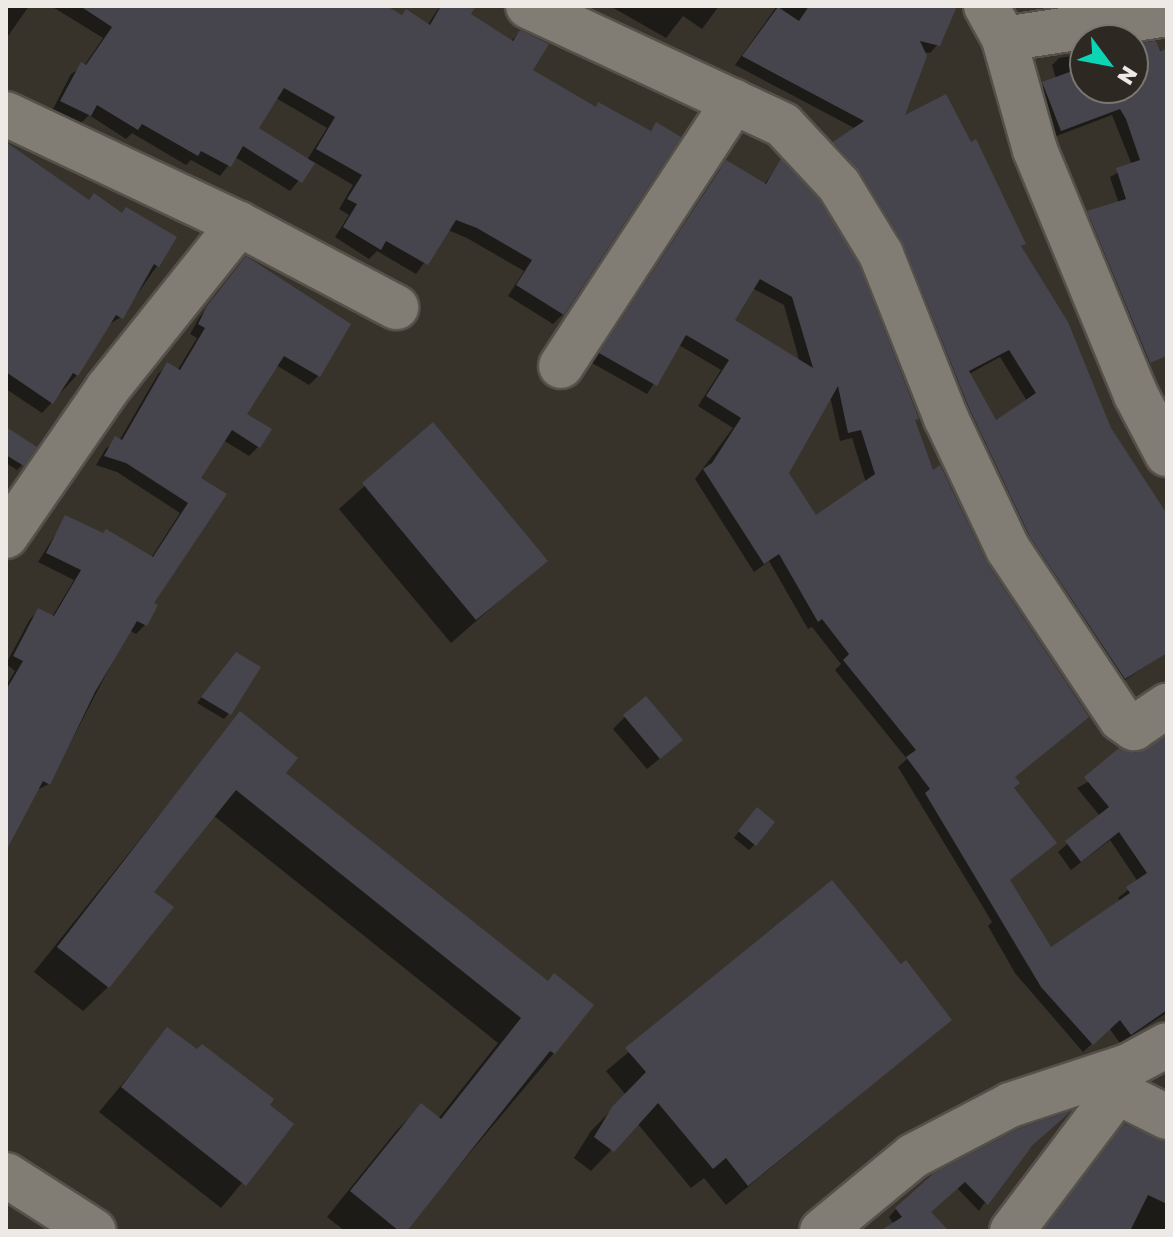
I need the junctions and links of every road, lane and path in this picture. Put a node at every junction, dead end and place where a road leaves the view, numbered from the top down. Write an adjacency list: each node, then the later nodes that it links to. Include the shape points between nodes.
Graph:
1 (528, 6): 4 (street)
2 (1167, 14): 3 (street)
3 (995, 22): 9 (street, via 1035,150)
4 (734, 102): 8 (street); 13 (street, via 783,125 853,205 881,254 946,418 1008,549 1099,693 1134,728)
5 (6, 114): 6 (street)
6 (239, 224): 7 (street); 11 (street)
7 (396, 307)
8 (561, 366)
9 (1152, 388): 10 (street)
10 (1167, 454)
11 (18, 493): 12 (street)
12 (6, 536)
13 (1167, 706)
14 (1167, 1045): 15 (street)
15 (1123, 1079): 16 (street); 19 (street, via 1010,1105 913,1156); 20 (street)
16 (1167, 1117)
17 (6, 1175): 18 (street)
18 (94, 1231)
19 (822, 1231)
20 (1012, 1231)

